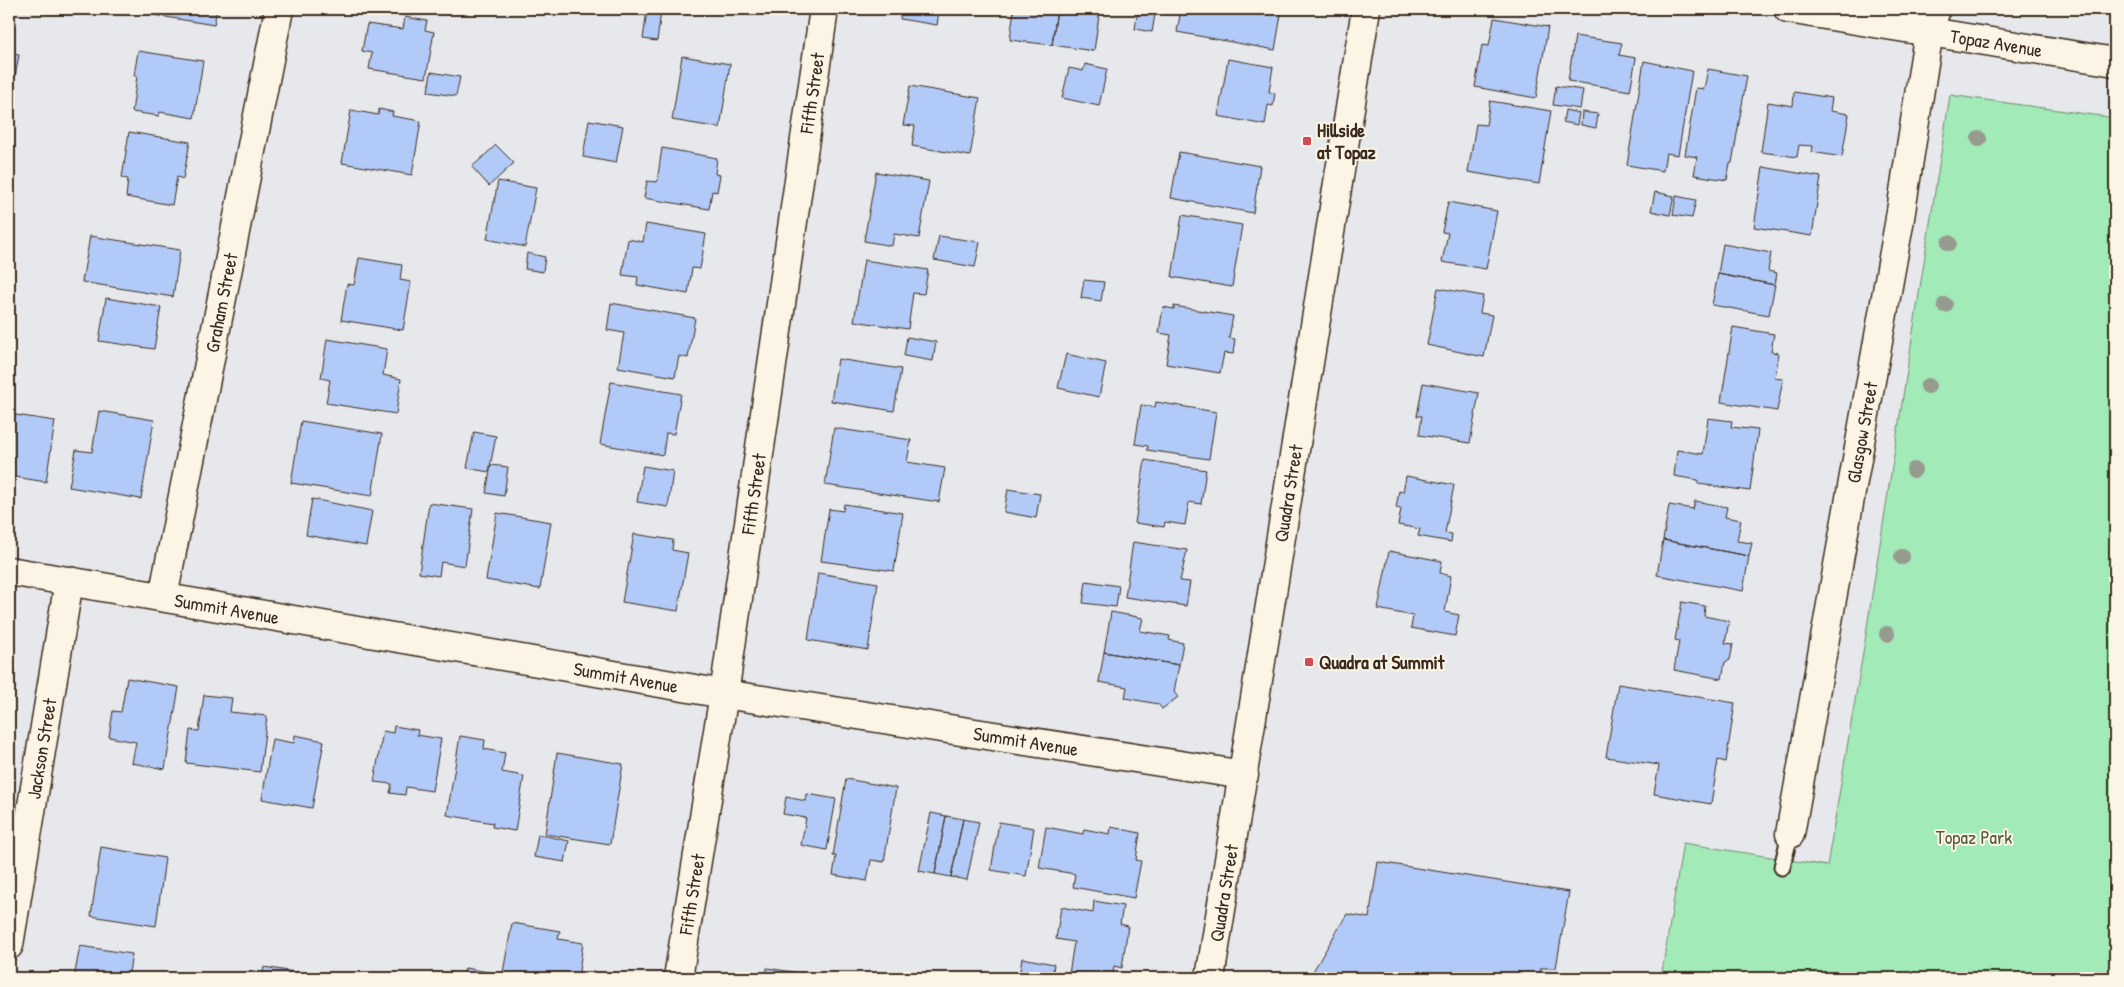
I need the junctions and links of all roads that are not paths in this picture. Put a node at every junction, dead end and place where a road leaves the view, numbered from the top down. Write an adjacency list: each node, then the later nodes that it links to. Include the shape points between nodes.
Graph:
1 (279, 9): 9 (street, Graham Street)
2 (824, 9): 10 (street, Fifth Street)
3 (1366, 9): 11 (street, Quadra Street)
4 (1788, 9): 5 (street, Topaz Avenue)
5 (1932, 20): 6 (street, Topaz Avenue); 12 (street, Glasgow Street, via 1899,224)
6 (2115, 62)
7 (9, 571): 8 (street, Summit Avenue)
8 (70, 582): 9 (street, Summit Avenue); 14 (street, Jackson Street)
9 (164, 597): 10 (street, Summit Avenue)
10 (724, 694): 11 (street, Summit Avenue); 15 (street, Fifth Street)
11 (1244, 776): 16 (street, Quadra Street)
12 (1790, 834): 13 (lane)
13 (1782, 867)
14 (9, 945)
15 (678, 978)
16 (1210, 978)

